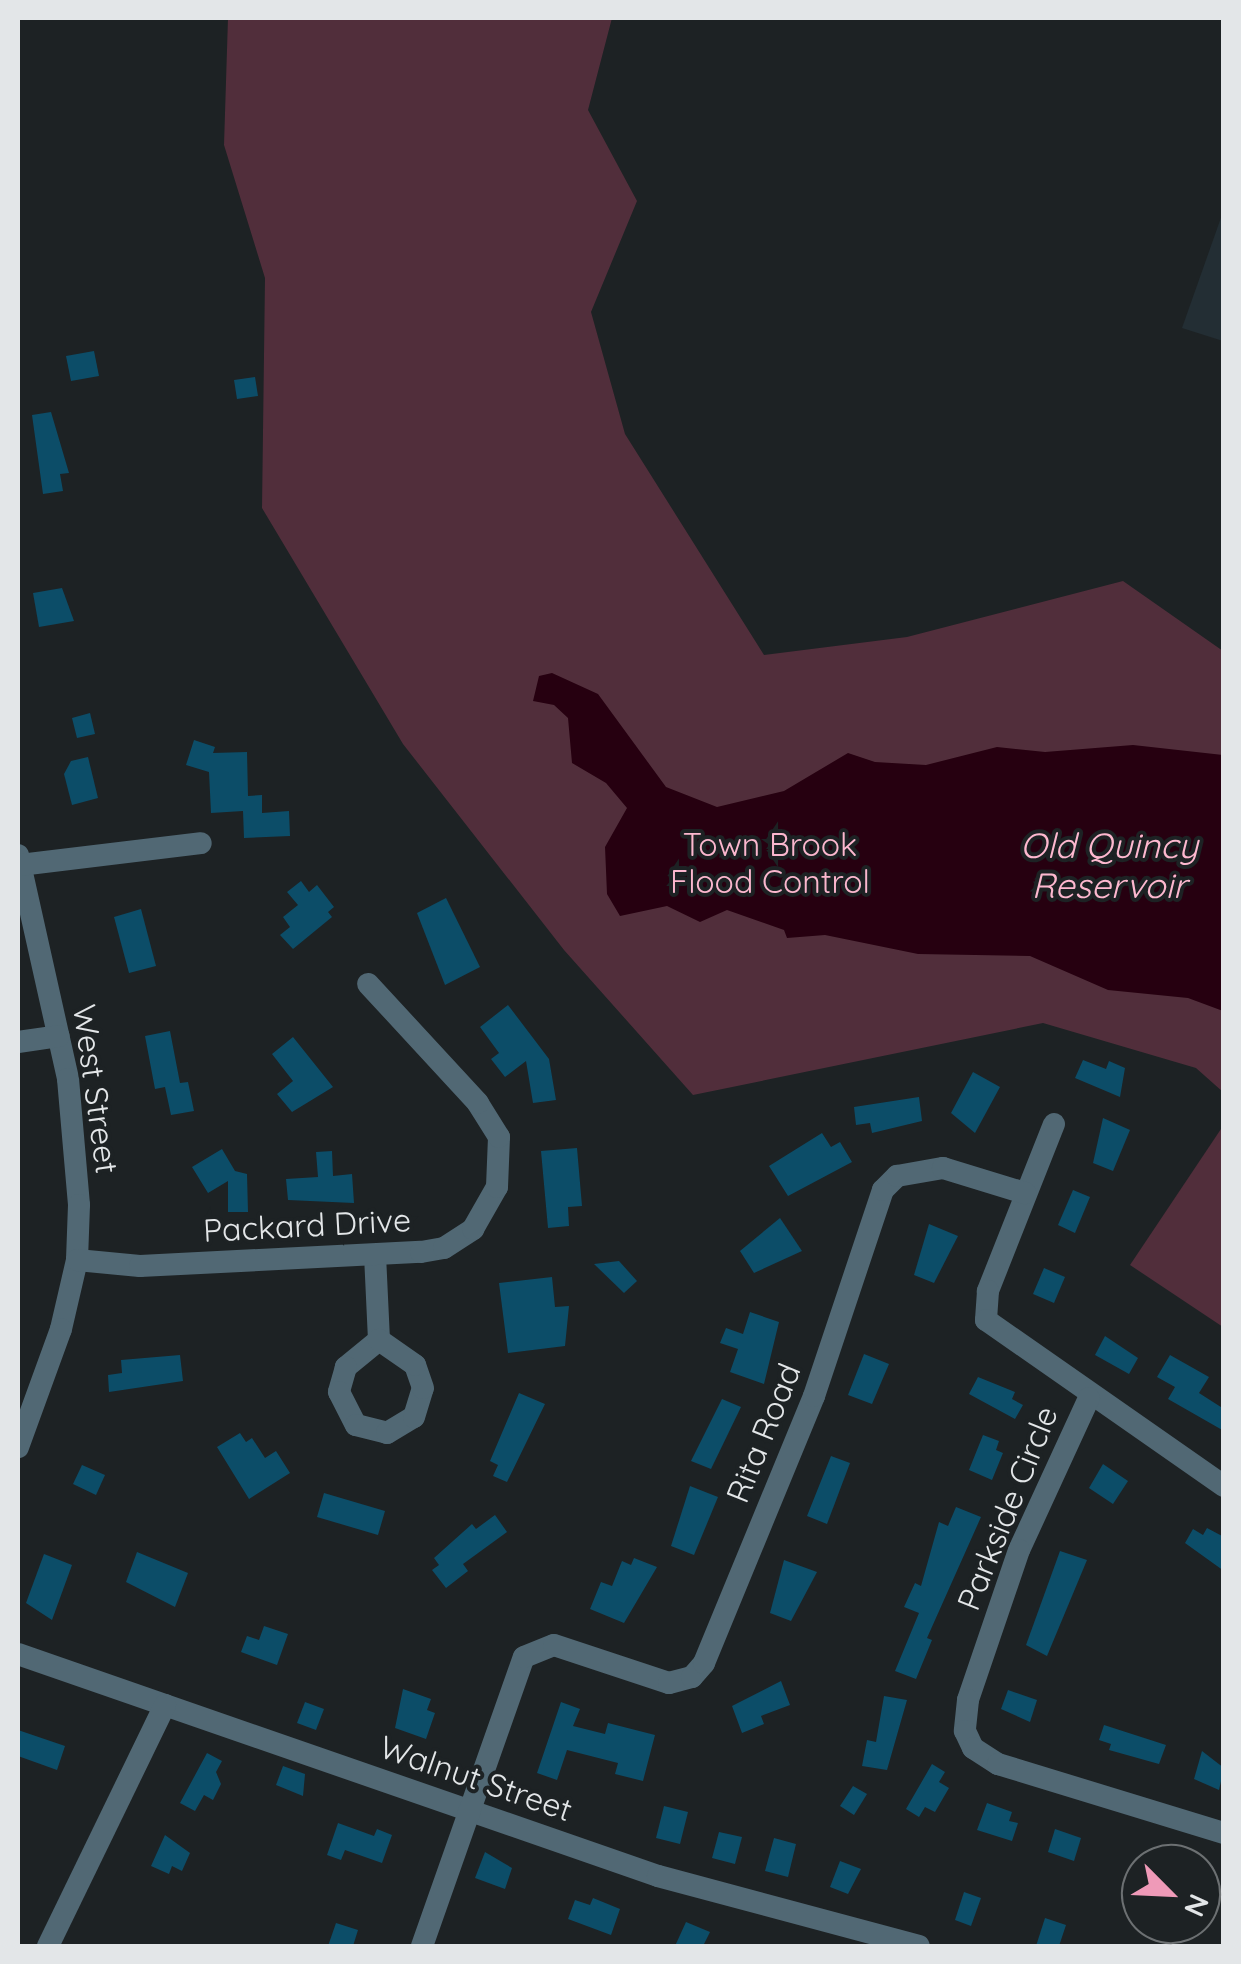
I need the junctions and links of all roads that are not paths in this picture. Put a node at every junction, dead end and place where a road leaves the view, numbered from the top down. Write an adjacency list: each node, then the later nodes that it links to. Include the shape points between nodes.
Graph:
1 (201, 842): 2 (street)
2 (19, 860): 4 (street, West Street)
3 (368, 984): 8 (street, Packard Drive, via 487,1114 502,1163 488,1209 464,1236 433,1251)
4 (60, 1036): 5 (street); 9 (street, West Street, via 78,1159)
5 (18, 1042)
6 (1054, 1124): 7 (street)
7 (1025, 1193): 11 (street, via 988,1291 986,1320); 16 (street, Rita Road, via 942,1168 907,1172 883,1190 814,1396 699,1671 669,1683 562,1646 531,1651 516,1674)
8 (374, 1255): 9 (street, Packard Drive, via 140,1266); 10 (street)
9 (77, 1260): 12 (street, West Street, via 54,1353)
10 (378, 1340)
11 (1088, 1398): 13 (street, Parkside Circle); 17 (street, Parkside Circle, via 1019,1550 965,1712 968,1740 998,1764)
12 (18, 1446)
13 (1224, 1486)
14 (18, 1654): 15 (street, Walnut Street)
15 (165, 1706): 16 (street, Walnut Street); 18 (street)
16 (468, 1810): 19 (street); 20 (street, Walnut Street, via 683,1884)
17 (1224, 1833)
18 (48, 1946)
19 (422, 1946)
20 (919, 1946)

